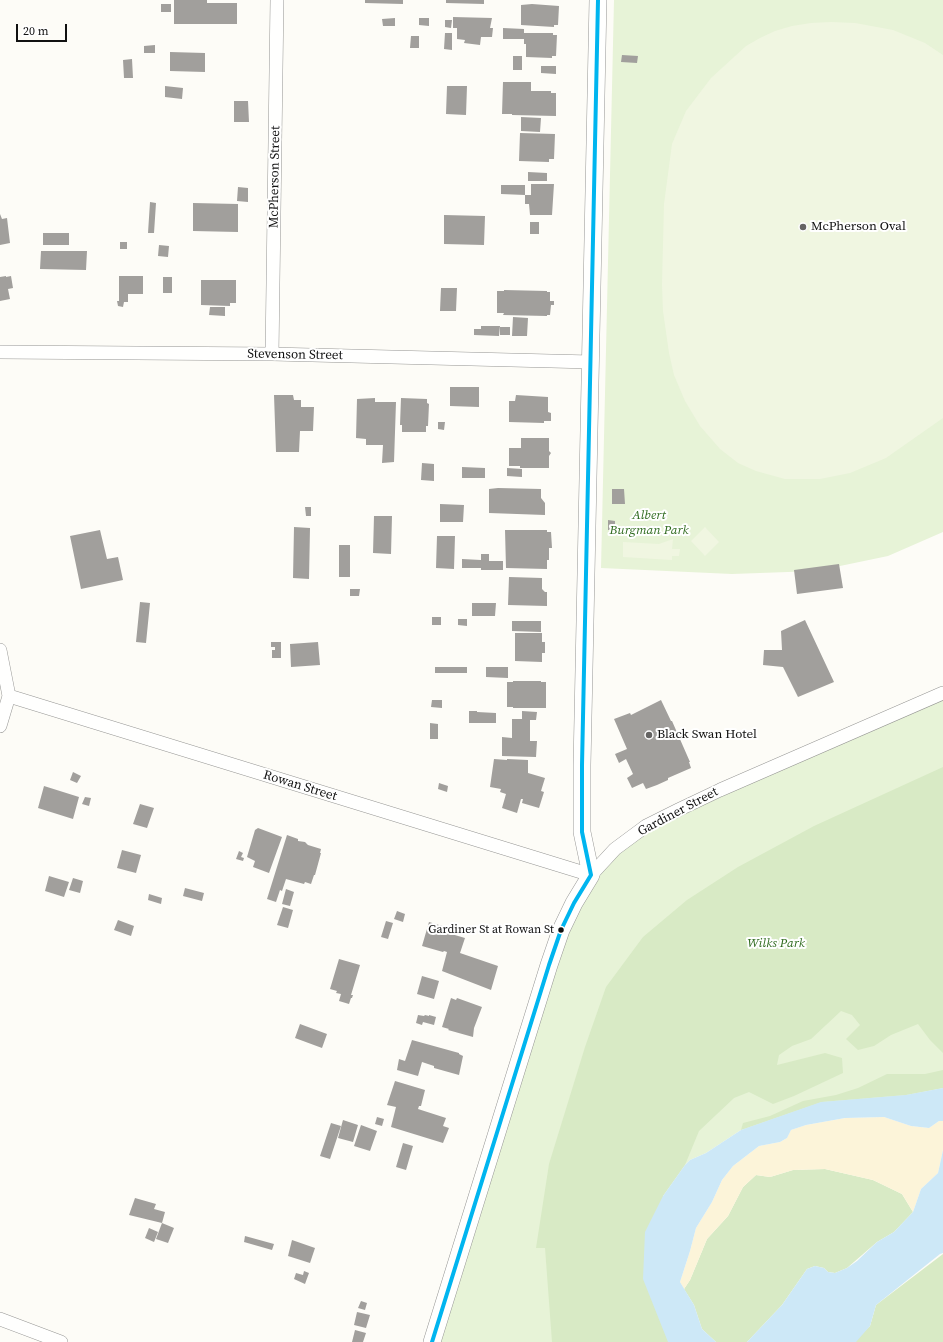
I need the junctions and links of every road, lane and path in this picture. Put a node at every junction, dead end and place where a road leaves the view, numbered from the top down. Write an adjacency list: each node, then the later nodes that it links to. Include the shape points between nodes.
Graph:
1 (277, 0): 4 (street, McPherson Street)
2 (598, 0): 5 (street)
3 (0, 352): 4 (street, Stevenson Street)
4 (272, 354): 5 (street, Stevenson Street)
5 (591, 362): 10 (street, via 582,765 582,832)
6 (0, 650): 8 (street)
7 (943, 693): 10 (street, Gardiner Street, via 720,790 646,826 615,849)
8 (9, 696): 9 (street); 10 (street, Rowan Street)
9 (0, 726)
10 (591, 876): 13 (street, Gardiner Street, via 574,903 549,965)
11 (0, 1320): 12 (street)
12 (61, 1342)
13 (432, 1342)

